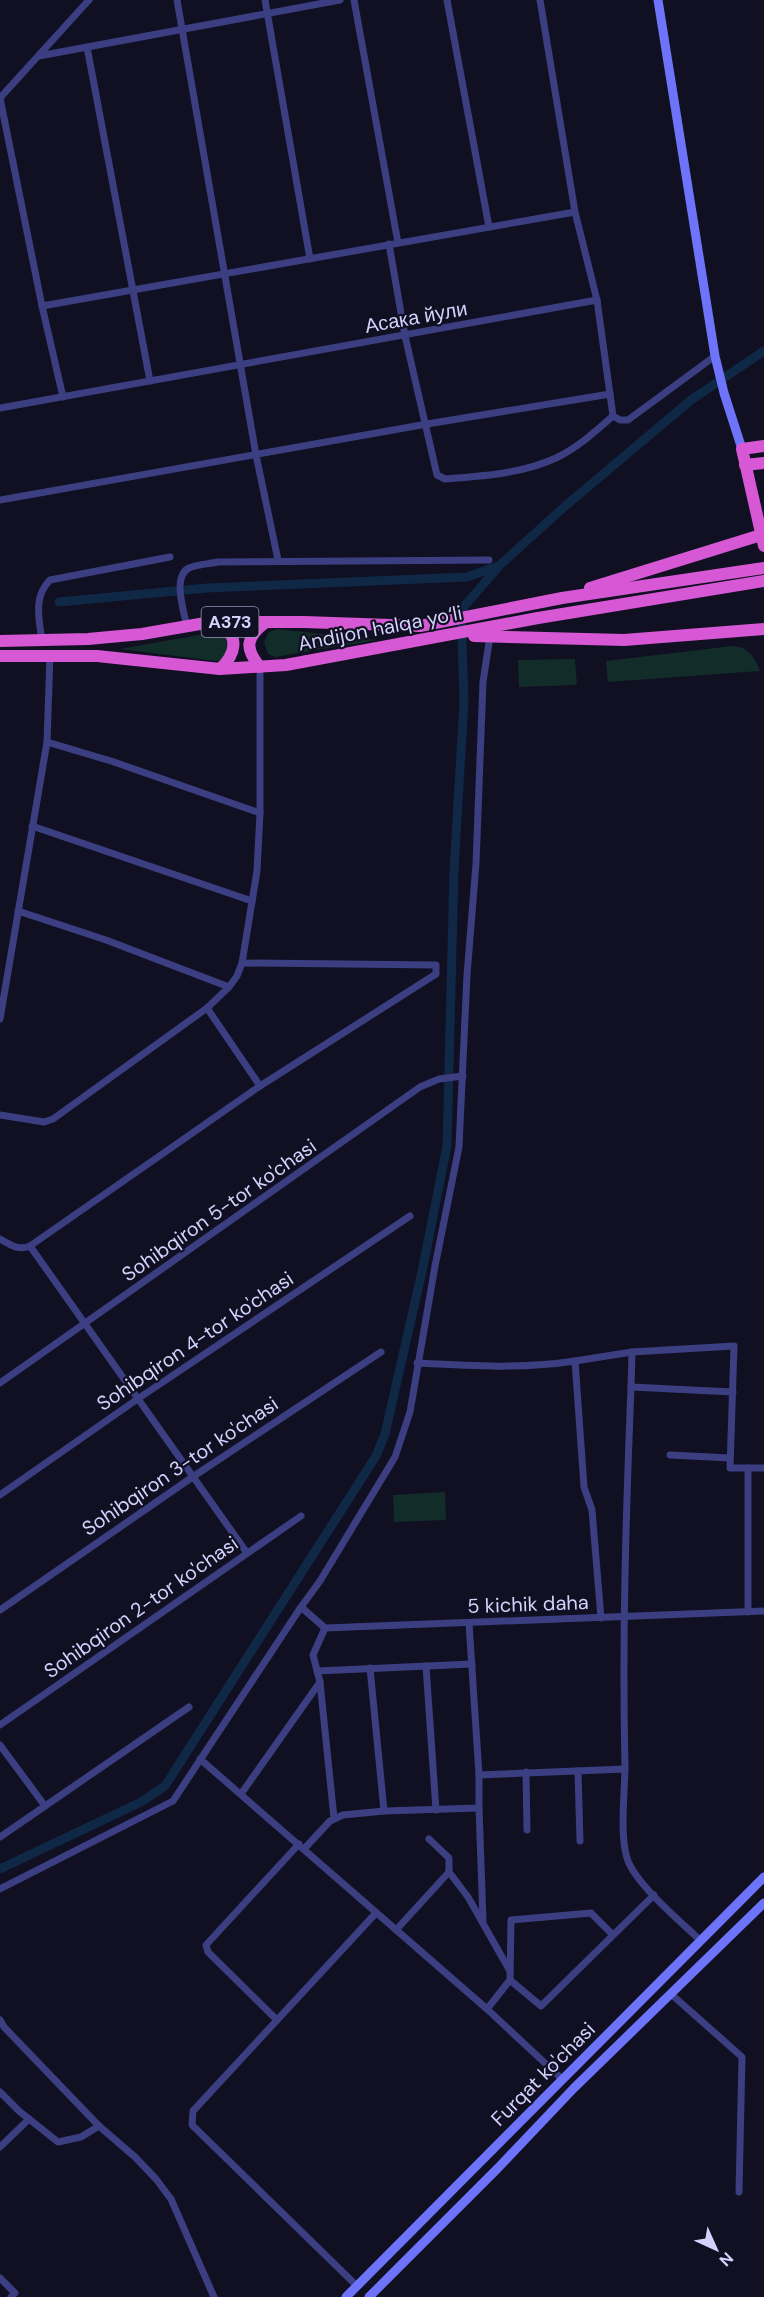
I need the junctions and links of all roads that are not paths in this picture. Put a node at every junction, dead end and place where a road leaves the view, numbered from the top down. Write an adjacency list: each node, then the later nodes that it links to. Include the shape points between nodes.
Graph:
1 (89, 0): 12 (street)
2 (177, 0): 10 (street)
3 (265, 0): 9 (street)
4 (340, 0): 9 (street)
5 (354, 0): 16 (street)
6 (447, 0): 15 (street)
7 (540, 0): 14 (street)
8 (658, 0): 24 (main road)
9 (267, 14): 10 (street); 18 (street)
10 (183, 29): 11 (street); 19 (street)
11 (87, 47): 12 (street); 20 (street)
12 (38, 56): 13 (street)
13 (0, 98): 22 (street)
14 (575, 212): 15 (street); 21 (street)
15 (489, 227): 16 (street)
16 (398, 243): 17 (street)
17 (389, 244): 18 (street); 23 (street)
18 (310, 259): 19 (street)
19 (225, 274): 20 (street); 25 (street)
20 (133, 290): 22 (street); 26 (street)
21 (597, 300): 23 (street, Асака йули); 27 (street)
22 (42, 306): 28 (street)
23 (405, 336): 25 (street, Асака йули); 31 (street)
24 (716, 360): 30 (street, via 628,420); 33 (main road)
25 (241, 365): 26 (street, Асака йули); 34 (street)
26 (150, 381): 28 (street, Асака йули)
27 (610, 394): 30 (street); 31 (street)
28 (63, 397): 29 (street, Асака йули)
29 (0, 408)
30 (613, 416): 31 (street, via 556,458 501,474 445,479 437,475)
31 (427, 424): 34 (street)
32 (764, 446): 33 (highway)
33 (742, 449): 36 (highway)
34 (256, 455): 37 (street); 40 (street)
35 (764, 463): 36 (highway)
36 (745, 465): 38 (highway)
37 (0, 500)
38 (763, 541): 44 (highway, via 624,577)
39 (170, 557): 52 (street, via 50,580 41,589 37,609)
40 (278, 560): 41 (street); 47 (street, via 218,562 188,568 179,584)
41 (489, 560)
42 (764, 568): 44 (highway, Andijon halqa yo‘li / A373)
43 (764, 581): 49 (highway, Andijon halqa yo‘li)
44 (562, 598): 46 (highway, Andijon halqa yo‘li / A373, via 420,626)
45 (222, 622): 46 (highway, Andijon halqa yo‘li / A373); 47 (highway, Andijon halqa yo‘li / A373); 56 (highway, via 234,646)
46 (266, 622): 55 (highway, via 249,641 250,654)
47 (187, 627): 52 (highway, Andijon halqa yo‘li / A373)
48 (764, 629): 50 (highway, via 624,640)
49 (446, 635): 50 (highway); 55 (highway, Andijon halqa yo‘li)
50 (490, 636): 66 (street, via 483,682 476,864)
51 (0, 641): 52 (highway, Andijon halqa yo‘li / A373)
52 (42, 641)
53 (0, 656): 54 (highway, Andijon halqa yo‘li)
54 (50, 656): 56 (highway, Andijon halqa yo‘li, via 97,656); 57 (street)
55 (260, 667): 56 (highway, Andijon halqa yo‘li); 58 (street)
56 (220, 669)
57 (47, 742): 58 (street); 59 (street)
58 (260, 813): 60 (street)
59 (33, 825): 60 (street); 61 (street)
60 (252, 901): 62 (street)
61 (18, 911): 63 (street); 65 (street)
62 (242, 963): 63 (street); 67 (street, via 436,965 436,974)
63 (229, 987): 64 (street)
64 (207, 1008): 67 (street); 68 (street, via 53,1119 44,1122)
65 (0, 1019)
66 (460, 1076): 72 (street, Sohibqiron 5-tor ko'chasi, via 420,1087); 76 (street, via 459,1146)
67 (260, 1086): 71 (street)
68 (0, 1115)
69 (410, 1216): 80 (street, Sohibqiron 4-tor ko'chasi)
70 (0, 1239): 71 (street, via 14,1247)
71 (30, 1246): 72 (street)
72 (85, 1325): 77 (street, Sohibqiron 5-tor ko'chasi); 80 (street)
73 (381, 1352): 85 (street, Sohibqiron 3-tor ko'chasi)
74 (632, 1352): 75 (street); 78 (street); 79 (street, via 734,1346)
75 (575, 1361): 76 (street, via 508,1367); 94 (street)
76 (417, 1363): 89 (street, via 410,1412 395,1457)
77 (0, 1383)
78 (631, 1387): 79 (street); 93 (street)
79 (733, 1392): 82 (street)
80 (139, 1398): 85 (street); 86 (street, Sohibqiron 4-tor ko'chasi)
81 (670, 1455): 82 (street)
82 (730, 1458): 83 (street, via 730,1468)
83 (748, 1468): 84 (street); 92 (street)
84 (764, 1468)
85 (194, 1476): 88 (street); 90 (street, Sohibqiron 3-tor ko'chasi)
86 (0, 1495)
87 (301, 1516): 88 (street, Sohibqiron 2-tor ko'chasi)
88 (247, 1553): 103 (street, Sohibqiron 2-tor ko'chasi)
89 (301, 1607): 96 (street); 105 (street)
90 (0, 1610)
91 (764, 1611): 92 (street, 5 kichik daha)
92 (748, 1612): 93 (street, 5 kichik daha)
93 (625, 1617): 94 (street, 5 kichik daha); 106 (street)
94 (601, 1618): 95 (street, 5 kichik daha)
95 (469, 1623): 96 (street, 5 kichik daha); 97 (street)
96 (325, 1628): 100 (street, via 313,1655)
97 (472, 1664): 98 (street); 109 (street)
98 (426, 1666): 99 (street); 113 (street)
99 (370, 1668): 100 (street); 114 (street)
100 (317, 1671): 101 (street)
101 (320, 1682): 110 (street); 115 (street)
102 (189, 1707): 111 (street)
103 (0, 1725)
104 (0, 1745): 111 (street)
105 (200, 1759): 110 (street); 123 (street, via 173,1802)
106 (625, 1769): 107 (street); 124 (street, via 627,1857 631,1868)
107 (578, 1771): 108 (street); 119 (street)
108 (526, 1772): 109 (street); 116 (street)
109 (479, 1776): 112 (street)
110 (241, 1794): 120 (street)
111 (45, 1806): 117 (street)
112 (479, 1808): 113 (street); 127 (street)
113 (436, 1810): 114 (street)
114 (384, 1811): 115 (street)
115 (334, 1818): 120 (street)
116 (527, 1830)
117 (0, 1837)
118 (429, 1839): 121 (street, via 449,1858)
119 (580, 1841)
120 (301, 1847): 126 (street); 136 (street, via 206,1945 208,1952)
121 (448, 1872): 127 (street); 128 (street)
122 (764, 1876): 130 (main road, Furqat ko'chasi)
123 (0, 1889)
124 (654, 1895): 129 (street); 130 (street)
125 (764, 1903): 133 (main road, Furqat ko'chasi)
126 (376, 1913): 128 (street); 136 (street)
127 (483, 1923): 131 (street)
128 (396, 1930): 134 (street)
129 (612, 1934): 131 (street, via 591,1913 511,1920); 132 (street, via 541,2006)
130 (701, 1941): 137 (main road, Furqat ko'chasi)
131 (510, 1971): 132 (street)
132 (510, 1980): 134 (street)
133 (671, 1994): 142 (street, via 742,2057); 148 (main road, Furqat ko'chasi)
134 (487, 2009): 137 (street)
135 (0, 2019): 140 (street)
136 (277, 2020): 144 (street, via 193,2111 192,2125)
137 (562, 2079): 144 (main road, Furqat ko'chasi)
138 (0, 2092): 139 (street)
139 (30, 2119): 140 (street, via 58,2142 81,2137); 141 (street)
140 (99, 2126): 146 (street, via 142,2164 171,2199)
141 (0, 2147)
142 (739, 2193)
143 (0, 2277): 145 (street, via 15,2293)
144 (357, 2286): 147 (main road, Furqat ko'chasi)
145 (11, 2297)
146 (214, 2297)
147 (346, 2297)
148 (369, 2297)

